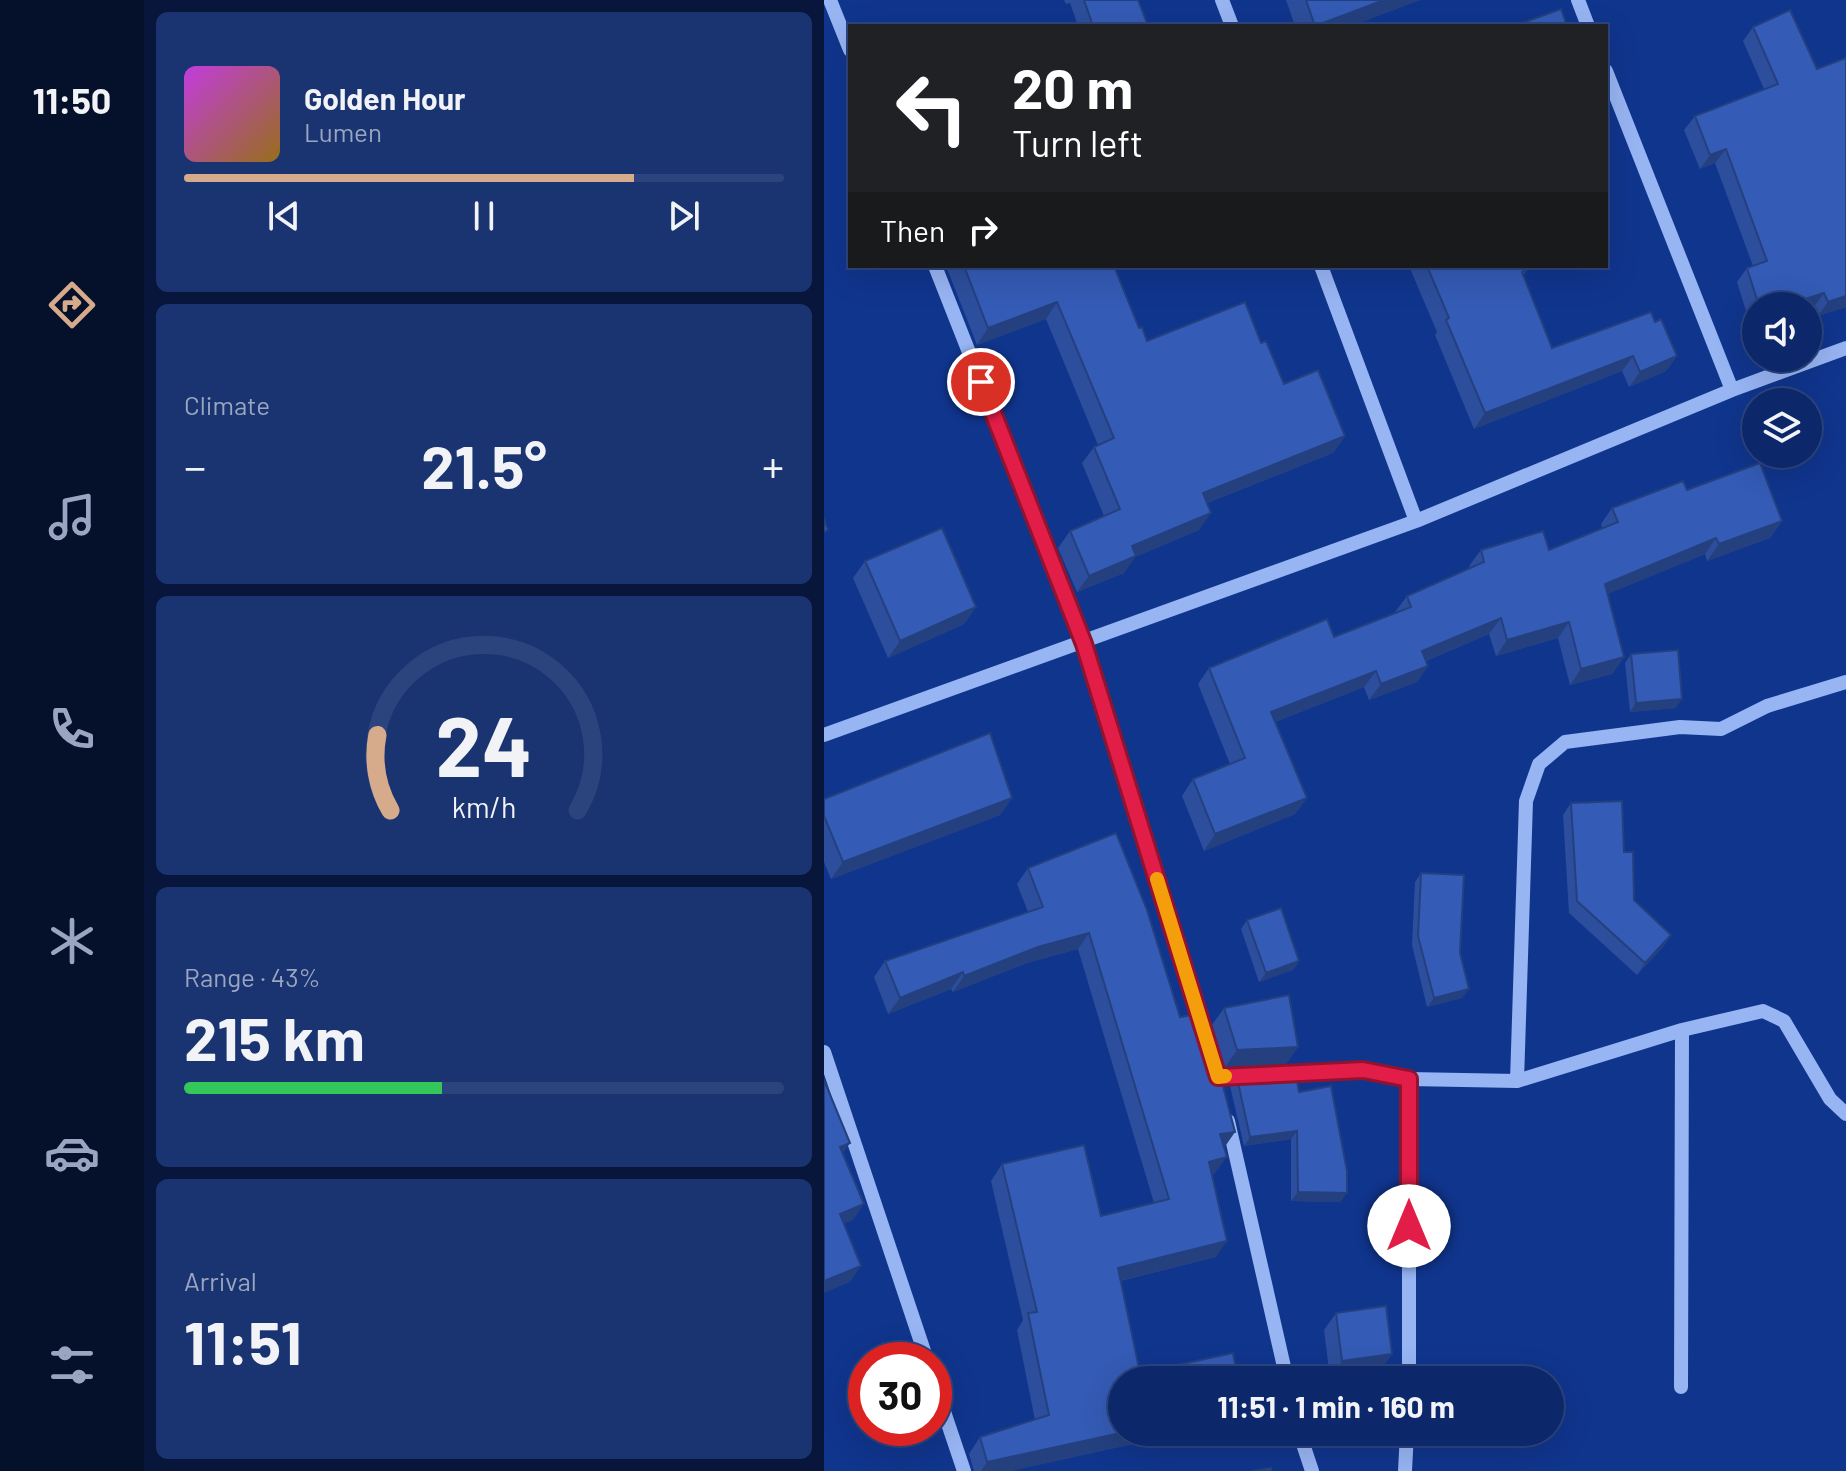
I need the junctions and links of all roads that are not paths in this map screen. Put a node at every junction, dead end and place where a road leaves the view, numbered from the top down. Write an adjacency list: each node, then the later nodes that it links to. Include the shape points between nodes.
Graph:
1 (830, 0): 6 (street)
2 (1222, 0): 4 (street)
3 (1578, 0): 5 (street)
4 (1231, 24)
5 (1587, 24)
6 (848, 45)
7 (1608, 76): 11 (street)
8 (936, 268): 13 (street)
9 (1322, 268): 12 (street)
10 (1846, 348): 11 (street)
11 (1732, 390): 12 (street)
12 (1416, 521): 13 (street)
13 (1084, 644): 15 (street); 17 (street)
14 (1846, 682): 20 (street, via 1767,706 1721,729 1680,727 1565,742 1539,764 1526,801)
15 (824, 735)
16 (1682, 1030): 20 (street); 21 (street, via 1763,1011 1784,1021 1830,1099); 25 (street)
17 (1209, 1047)
18 (824, 1052): 22 (street)
19 (1409, 1079): 20 (street); 23 (street, via 1363,1070 1216,1069); 24 (street)
20 (1517, 1081)
21 (1846, 1114)
22 (921, 1342)
23 (1284, 1366)
24 (1409, 1366)
25 (1681, 1387)
26 (952, 1435): 29 (street)
27 (1304, 1446): 30 (street)
28 (1406, 1446): 31 (street)
29 (964, 1471)
30 (1312, 1471)
31 (1405, 1471)

